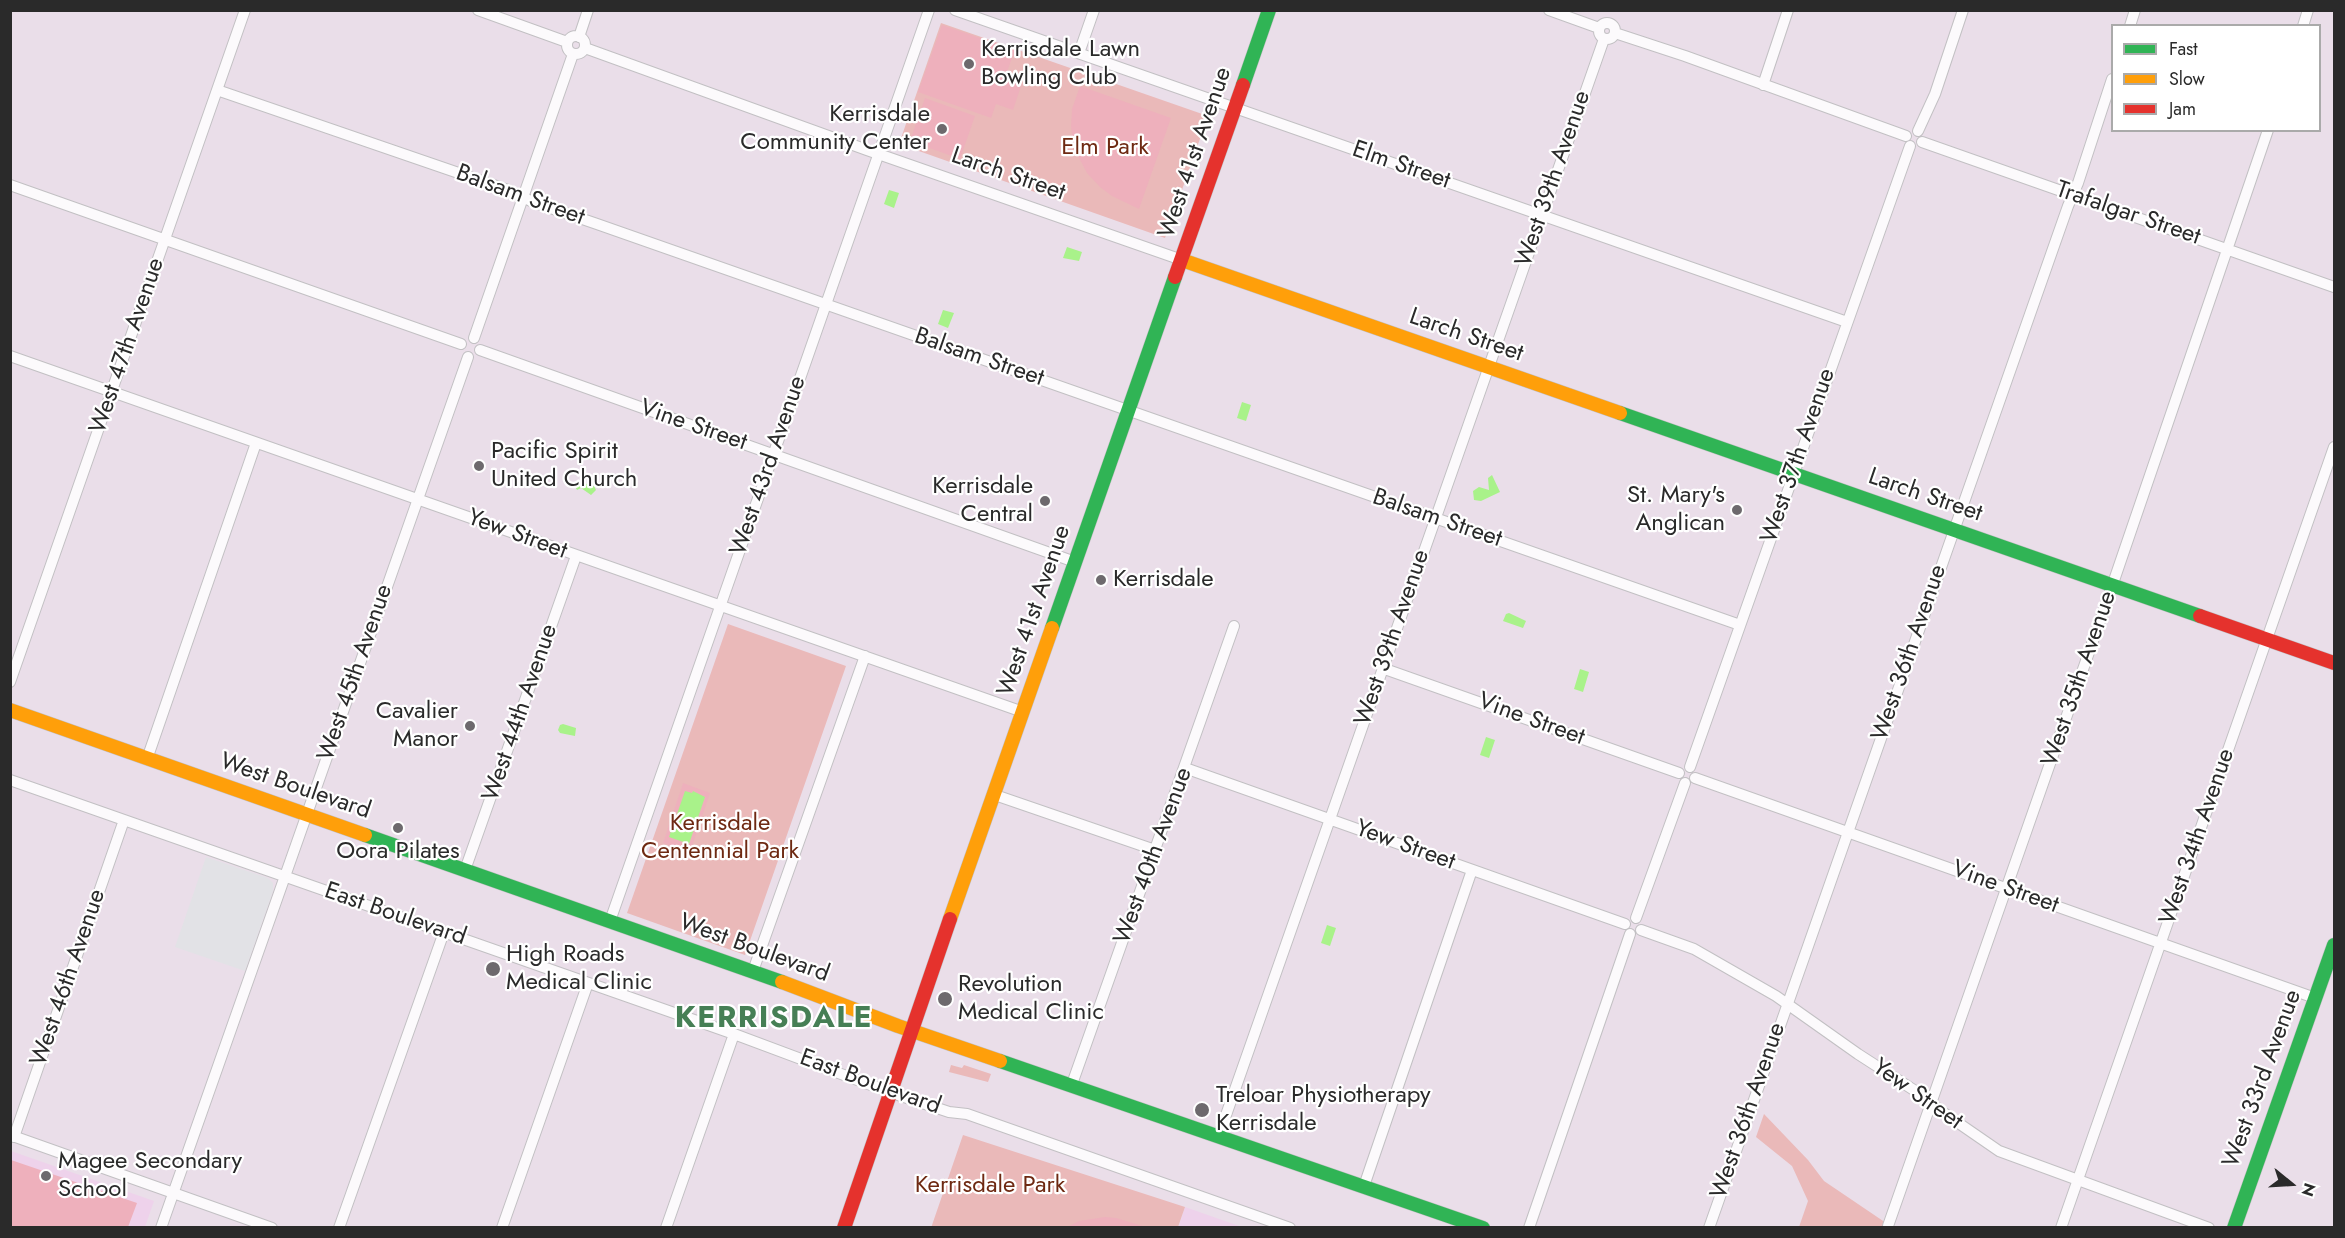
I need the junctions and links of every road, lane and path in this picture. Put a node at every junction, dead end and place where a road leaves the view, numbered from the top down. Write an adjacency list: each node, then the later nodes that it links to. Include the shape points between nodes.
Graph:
1 (245, 10): 21 (street, West 47th Avenue)
2 (478, 10): 15 (street)
3 (588, 10): 14 (street)
4 (929, 10): 26 (street, West 43rd Avenue)
5 (955, 10): 17 (street, Elm Street)
6 (1094, 10): 17 (street)
7 (1269, 10): 22 (street, West 41st Avenue)
8 (1549, 10): 13 (street)
9 (1614, 10): 12 (street)
10 (1788, 10): 20 (street)
11 (1963, 10): 24 (street)
12 (1612, 28): 13 (street, via 1610,38); 20 (street)
13 (1601, 33): 30 (street, West 39th Avenue)
14 (579, 37): 15 (street); 16 (street)
15 (567, 42): 18 (street)
16 (585, 48): 18 (street); 26 (street, Larch Street)
17 (1079, 53): 22 (street, Elm Street)
18 (573, 54): 29 (street)
19 (2111, 82): 28 (street, West 36th Avenue)
20 (1763, 85): 25 (street)
21 (217, 90): 29 (street, Balsam Street); 31 (street, West 47th Avenue)
22 (1236, 108): 30 (street, Elm Street); 33 (street, West 41st Avenue)
23 (2267, 132): 32 (street, West 35th Avenue)
24 (1920, 136): 25 (street, via 1917,147); 28 (street, Trafalgar Street)
25 (1908, 141): 36 (street, West 37th Avenue)
26 (879, 154): 33 (street, Larch Street); 35 (street, West 43rd Avenue)
27 (10, 185): 31 (street)
28 (2073, 195): 32 (street, Trafalgar Street); 51 (street, West 36th Avenue)
29 (522, 196): 35 (street, Balsam Street); 37 (street)
30 (1541, 215): 36 (street, Elm Street); 42 (street, West 39th Avenue)
31 (165, 240): 38 (street); 43 (street, West 47th Avenue)
32 (2229, 249): 34 (street, Trafalgar Street); 54 (street, West 35th Avenue)
33 (1182, 260): 42 (street, Larch Street); 44 (street, West 41st Avenue)
34 (2334, 287)
35 (825, 304): 44 (street, Balsam Street); 47 (street, West 43rd Avenue)
36 (1847, 322): 48 (street, West 37th Avenue)
37 (474, 338): 38 (street, via 466,338); 39 (street, via 480,343)
38 (461, 344): 41 (street)
39 (480, 350): 41 (street); 47 (street, Vine Street)
40 (10, 356): 43 (street, Yew Street)
41 (468, 357): 49 (street, West 45th Avenue)
42 (1488, 367): 48 (street, Larch Street); 50 (street, West 39th Avenue)
43 (112, 391): 45 (street, Yew Street); 62 (street, West 47th Avenue)
44 (1129, 411): 50 (street, Balsam Street); 53 (street, West 41st Avenue)
45 (256, 443): 49 (street, Yew Street); 65 (street)
46 (2334, 447): 58 (street, West 34th Avenue)
47 (773, 455): 53 (street, Vine Street); 55 (street, West 43rd Avenue)
48 (1793, 474): 51 (street, Larch Street); 56 (street, West 37th Avenue)
49 (418, 498): 52 (street, Yew Street); 72 (street, West 45th Avenue)
50 (1435, 519): 56 (street, Balsam Street); 61 (street, West 39th Avenue)
51 (1953, 530): 54 (street, Larch Street); 75 (street, West 36th Avenue)
52 (576, 556): 55 (street, Yew Street); 77 (street, West 44th Avenue)
53 (1075, 562): 64 (street, West 41st Avenue)
54 (2113, 585): 58 (street, Larch Street); 80 (street, West 35th Avenue)
55 (720, 605): 59 (street, Yew Street); 81 (street, West 43rd Avenue)
56 (1740, 625): 67 (street, West 37th Avenue)
57 (1234, 626): 66 (street, West 40th Avenue)
58 (2268, 639): 60 (street, Larch Street); 84 (street, West 34th Avenue)
59 (865, 656): 64 (street, Yew Street); 86 (street)
60 (2334, 663)
61 (1382, 668): 67 (street, Vine Street); 73 (street, West 39th Avenue)
62 (10, 682)
63 (10, 710): 65 (street, West Boulevard)
64 (1023, 712): 71 (street, West 41st Avenue)
65 (147, 759): 72 (street, West Boulevard)
66 (1185, 768): 73 (street, Yew Street); 76 (street, West 40th Avenue)
67 (1685, 770): 68 (street, via 1695,772); 70 (street, via 1680,779)
68 (1695, 778): 70 (street); 75 (street, Vine Street)
69 (10, 780): 74 (street, East Boulevard)
70 (1685, 783): 82 (street, via 1636,918 1641,923)
71 (994, 795): 76 (street); 90 (street, West 41st Avenue)
72 (307, 814): 77 (street, West Boulevard); 79 (street, West 45th Avenue)
73 (1329, 819): 78 (street, Yew Street); 95 (street, West 39th Avenue)
74 (124, 820): 79 (street, East Boulevard); 96 (street, West 46th Avenue)
75 (1847, 832): 80 (street, Vine Street); 89 (street, West 36th Avenue)
76 (1155, 850): 92 (street, West 40th Avenue)
77 (465, 870): 81 (street, West Boulevard)
78 (1472, 870): 82 (street, Yew Street); 98 (street)
79 (285, 876): 83 (street, East Boulevard); 99 (street, West 45th Avenue)
80 (2006, 888): 84 (street, Vine Street); 94 (street, West 35th Avenue)
81 (610, 921): 86 (street, West Boulevard)
82 (1632, 929): 89 (street, Yew Street, via 1694,949); 109 (street)
83 (444, 932): 87 (street, East Boulevard); 103 (street)
84 (2161, 943): 88 (street, Vine Street); 97 (street, West 34th Avenue)
85 (2334, 945): 88 (street, West 33rd Avenue)
86 (753, 971): 90 (street, West Boulevard)
87 (588, 983): 91 (street, East Boulevard); 104 (street)
88 (2315, 998): 113 (street, West 33rd Avenue)
89 (1787, 1003): 94 (street, Yew Street); 110 (street, West 36th Avenue)
90 (912, 1031): 92 (street, West Boulevard); 93 (street, West 41st Avenue)
91 (734, 1034): 93 (street, East Boulevard); 105 (street)
92 (1072, 1084): 95 (street, West Boulevard)
93 (892, 1093): 106 (street, West 41st Avenue); 107 (street, East Boulevard, via 967,1114)
94 (1931, 1102): 97 (street, Yew Street, via 1999,1151); 100 (street, West 35th Avenue)
95 (1219, 1135): 98 (street, West Boulevard)
96 (12, 1136): 99 (street)
97 (2078, 1179): 111 (street, West 34th Avenue); 112 (street, Yew Street)
98 (1364, 1186): 108 (street, West Boulevard)
99 (174, 1193): 101 (street, West 45th Avenue); 102 (street)
100 (1888, 1226)
101 (161, 1227)
102 (272, 1227)
103 (339, 1227)
104 (502, 1227)
105 (666, 1227)
106 (844, 1227)
107 (1290, 1227)
108 (1483, 1227)
109 (1529, 1227)
110 (1708, 1227)
111 (2061, 1227)
112 (2210, 1227)
113 (2234, 1227)

